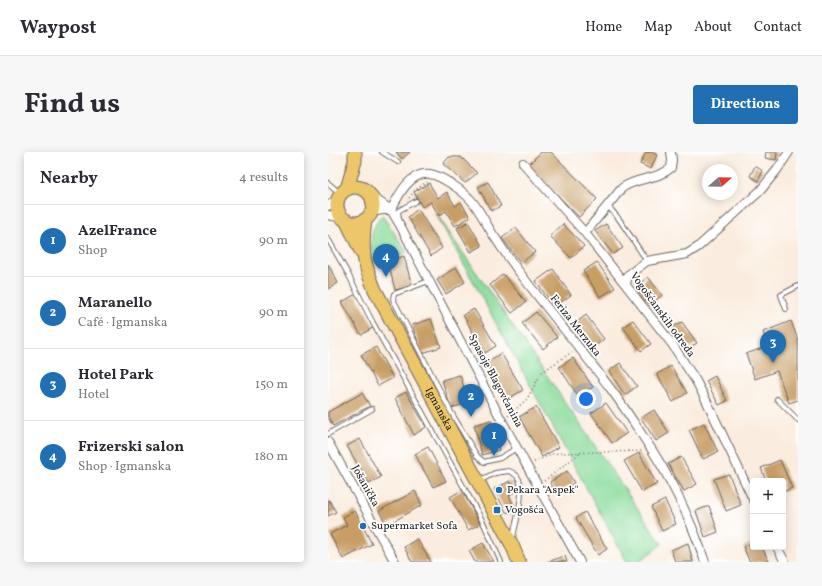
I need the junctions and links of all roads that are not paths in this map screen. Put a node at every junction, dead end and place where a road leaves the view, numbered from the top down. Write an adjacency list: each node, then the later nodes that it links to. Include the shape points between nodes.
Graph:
1 (382, 152): 5 (lane)
2 (671, 152): 12 (street, via 671,168 662,174 628,184)
3 (789, 152): 20 (street, via 760,191 698,247 687,254)
4 (355, 157): 8 (main road); 9 (main road)
5 (398, 162)
6 (523, 163): 17 (street, Vogošćanskih odreda)
7 (328, 182): 9 (lane)
8 (369, 193): 9 (main road, via 357,187); 13 (street); 15 (main road, via 373,205)
9 (342, 194): 11 (street); 16 (main road, via 338,209)
10 (416, 201): 13 (lane)
11 (328, 206)
12 (608, 206): 17 (street); 20 (lane)
13 (394, 211): 15 (street, via 379,210); 21 (street, Spasoje Blagovčanina); 39 (street, Feriza Merzuka, via 404,187 412,179 423,174 437,176 471,201 520,273 614,393 652,450 680,500)
14 (328, 215): 16 (street)
15 (368, 217): 16 (main road, via 359,222); 19 (main road, Igmanska)
16 (345, 219): 19 (main road, Igmanska)
17 (585, 233): 22 (street, Vogošćanskih odreda)
18 (328, 240): 36 (lane, via 348,272)
19 (363, 254): 31 (main road, Igmanska, via 366,270 382,305)
20 (647, 261): 22 (street, via 628,275)
21 (430, 281): 30 (street, Spasoje Blagovčanina); 30 (lane, via 394,294 393,299 451,412 477,456 484,462 500,458)
22 (626, 284): 32 (street, Vogošćanskih odreda, via 672,344 696,381)
23 (798, 286): 24 (lane, via 781,295)
24 (786, 309)
25 (777, 399): 27 (lane)
26 (372, 409): 28 (lane)
27 (798, 420)
28 (328, 434)
29 (328, 442): 35 (street, Jošanička)
30 (517, 448): 38 (street, Spasoje Blagovčanina)
31 (478, 482): 33 (main road, Igmanska); 33 (lane, via 495,473 509,471 517,476 521,486)
32 (750, 493)
33 (512, 545): 37 (main road, Igmanska)
34 (779, 550): 40 (street)
35 (395, 562)
36 (502, 562)
37 (519, 562)
38 (580, 562)
39 (704, 562)
40 (785, 562)

